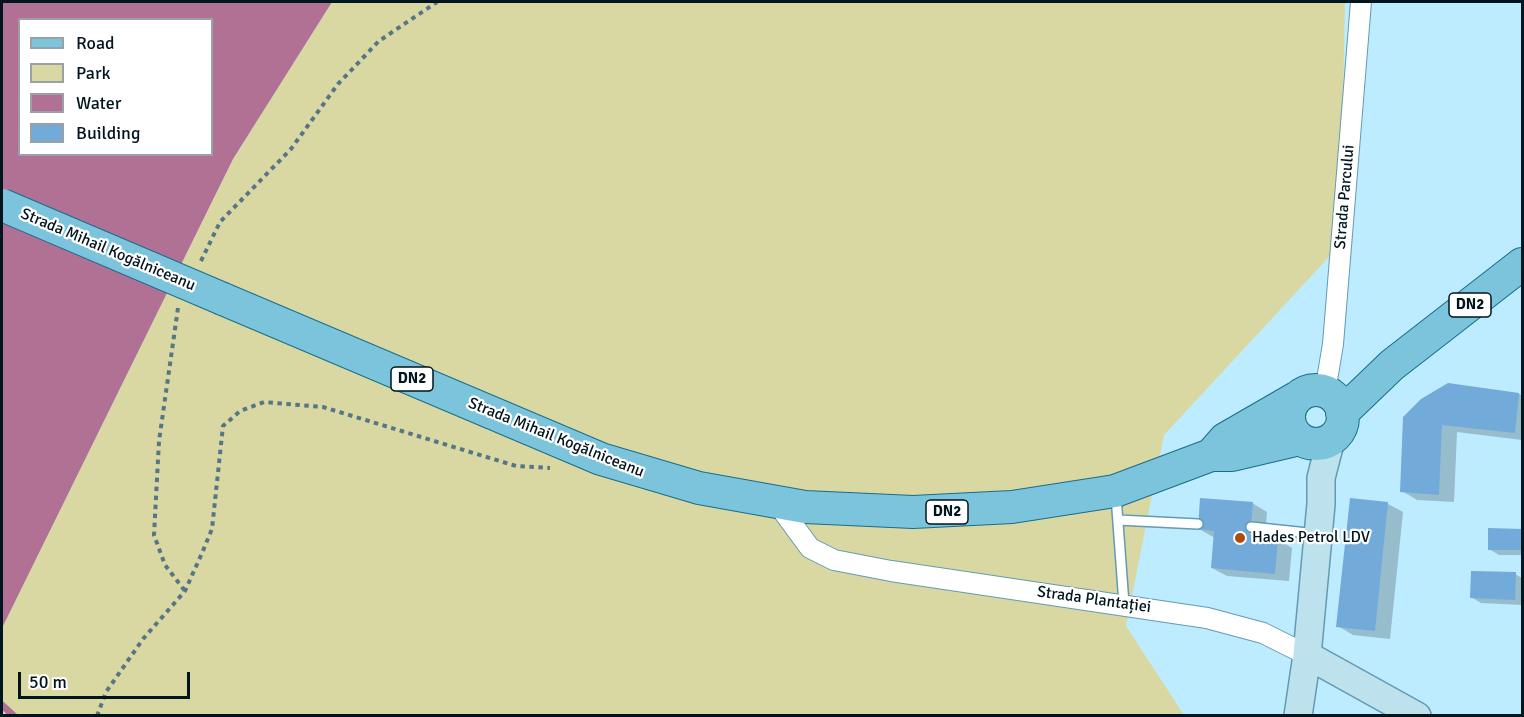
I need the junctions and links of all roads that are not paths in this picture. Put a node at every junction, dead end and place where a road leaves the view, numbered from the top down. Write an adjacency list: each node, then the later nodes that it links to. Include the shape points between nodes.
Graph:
1 (1361, 2): 4 (street, Strada Parcului, via 1334,344)
2 (2, 205): 6 (main road, Strada Mihail Kogălniceanu / DN2, bridge, via 601,459 699,488)
3 (1522, 264): 4 (main road, DN2)
4 (1319, 417): 5 (main road, Strada Mihail Kogălniceanu / DN2, via 1232,455); 5 (main road, Strada Mihail Kogălniceanu / DN2, via 1225,439); 10 (main road)
5 (1211, 455): 7 (main road, Strada Mihail Kogălniceanu / DN2)
6 (777, 503): 7 (main road, Strada Mihail Kogălniceanu / DN2, via 845,511); 11 (street, Strada Plantației, via 810,548 834,560 891,572)
7 (1117, 505): 8 (lane); 11 (lane)
8 (1198, 524)
9 (1251, 527): 10 (lane)
10 (1318, 534): 12 (main road)
11 (1124, 604): 12 (street, Strada Plantației, via 1207,618 1263,633)
12 (1307, 655): 13 (main road); 14 (main road, Strada Plantației)
13 (1298, 716)
14 (1417, 716)

